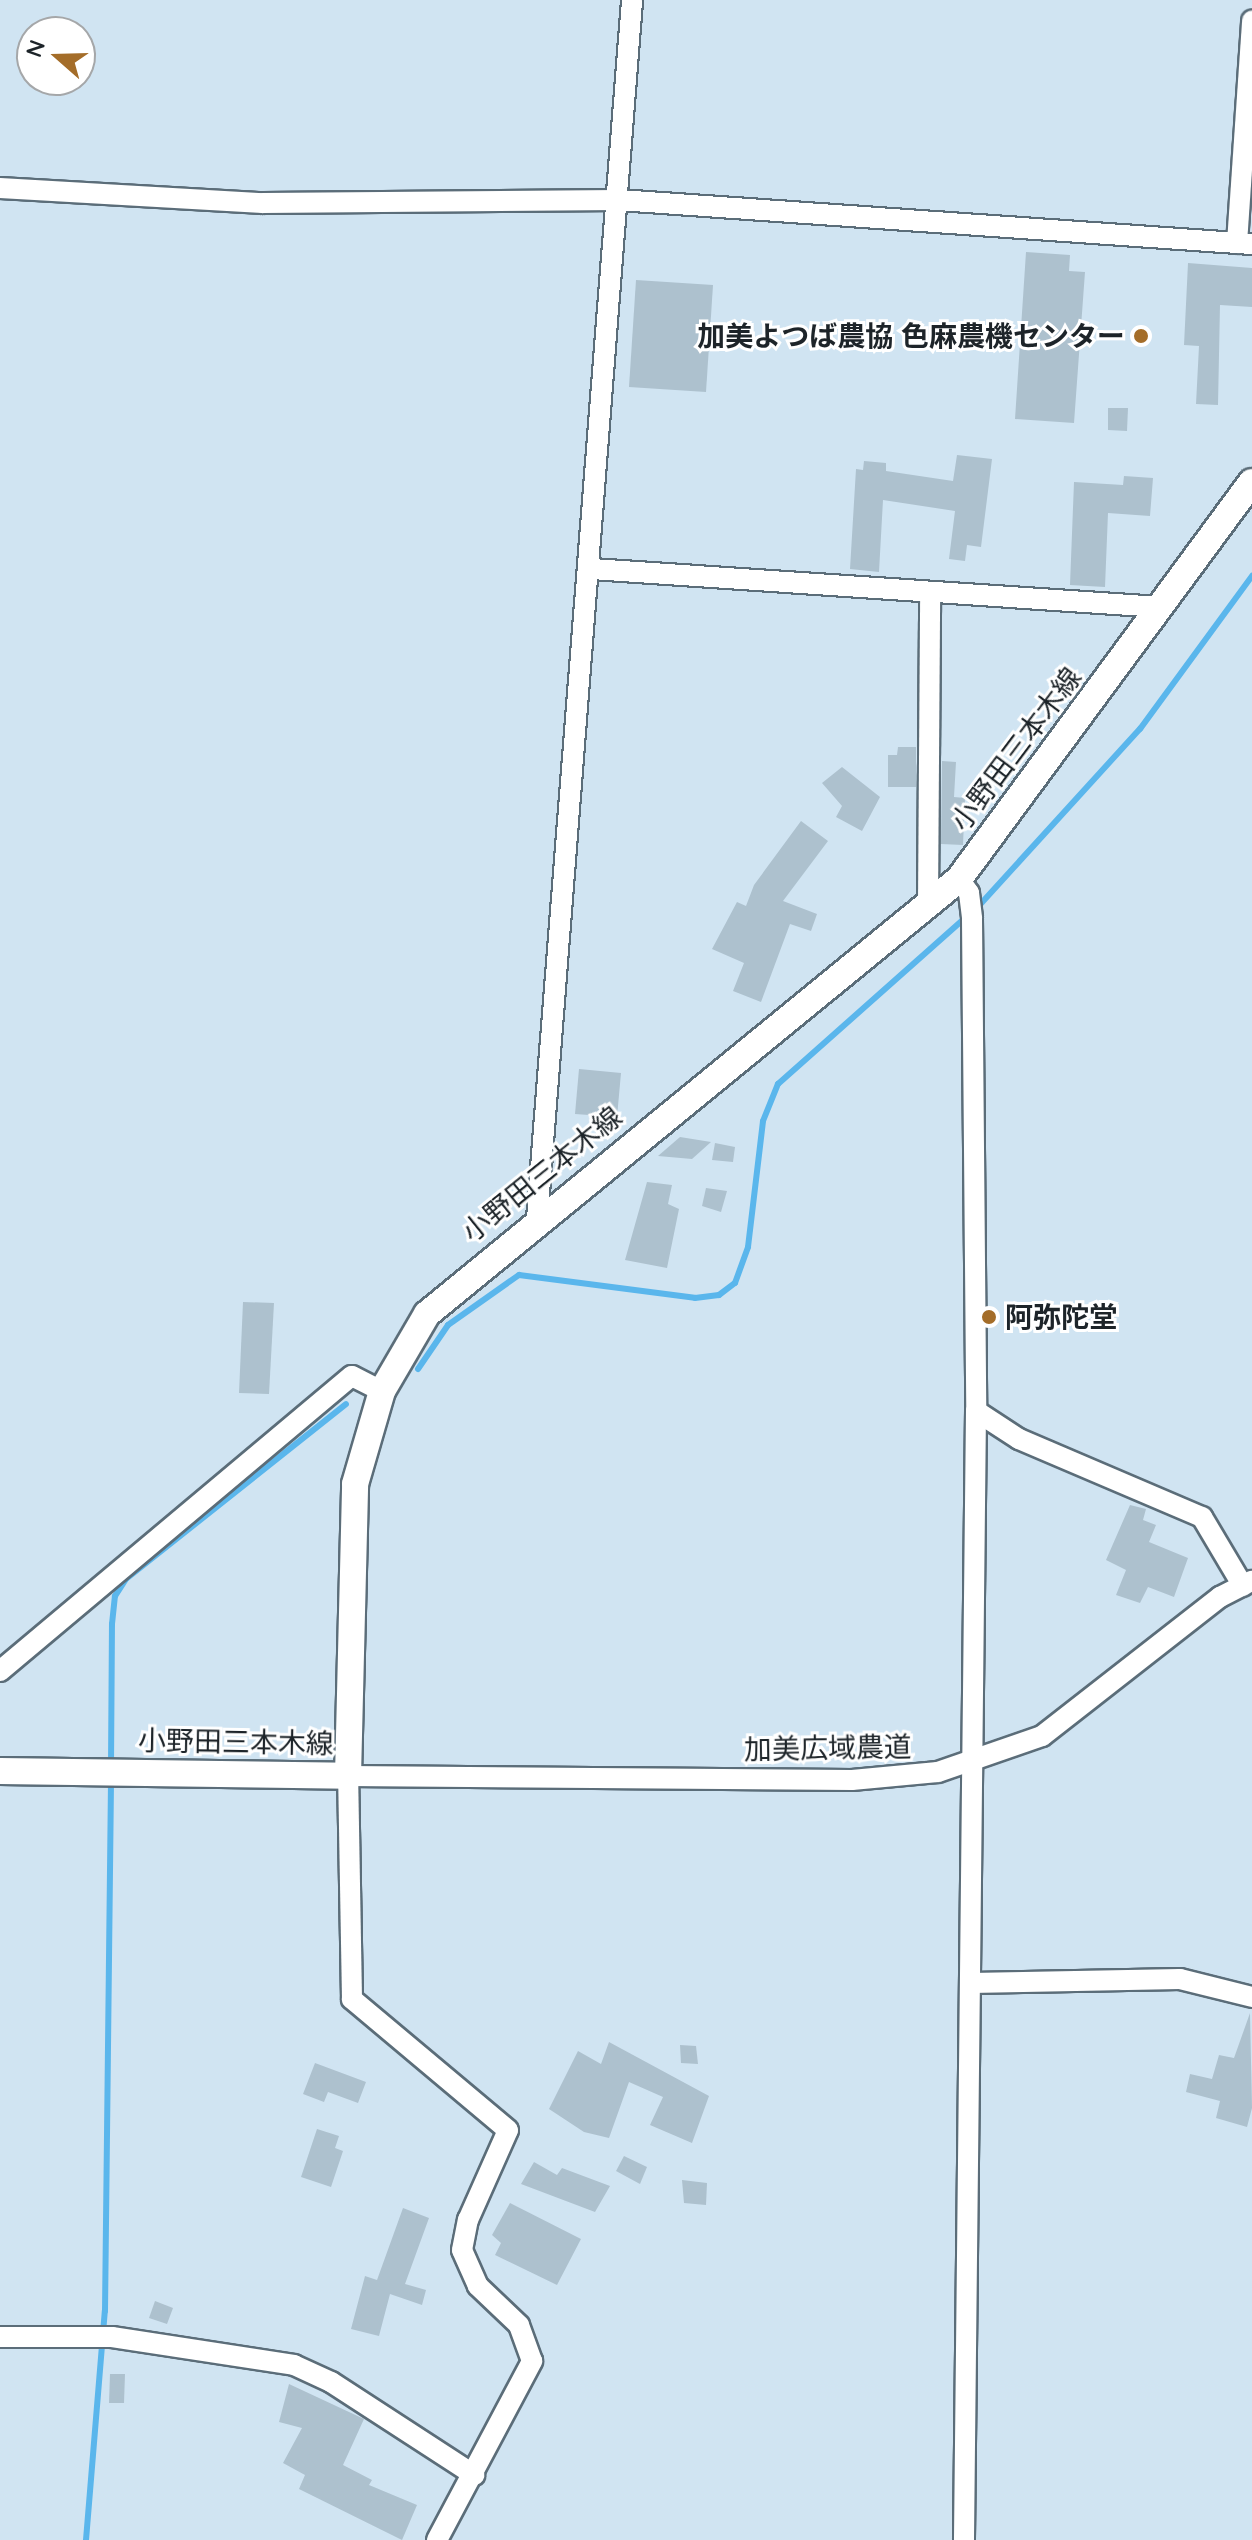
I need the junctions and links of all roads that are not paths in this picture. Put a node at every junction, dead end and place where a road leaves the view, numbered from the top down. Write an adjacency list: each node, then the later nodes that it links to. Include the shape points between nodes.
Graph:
1 (632, 0): 4 (street)
2 (1252, 21): 5 (street)
3 (0, 188): 4 (street, via 263,203)
4 (619, 200): 5 (street); 7 (street)
5 (1245, 243)
6 (1252, 482): 9 (main road, 小野田三本木線)
7 (592, 569): 8 (street); 12 (street)
8 (930, 594): 9 (street); 11 (street)
9 (1160, 607): 10 (main road, 小野田三本木線)
10 (959, 879): 11 (main road, 小野田三本木線); 14 (street, via 969,893 972,919)
11 (928, 904): 12 (main road, 小野田三本木線)
12 (537, 1219): 13 (main road, 小野田三本木線, via 427,1314)
13 (382, 1391): 16 (street, via 352,1376); 19 (main road, 小野田三本木線, via 355,1484)
14 (976, 1411): 15 (street, via 1019,1439 1202,1517); 17 (street)
15 (1248, 1584): 17 (street, 加美広域農道, via 1220,1597 1042,1736)
16 (0, 1671)
17 (974, 1764): 19 (street, 加美広域農道, via 852,1780); 20 (street)
18 (0, 1771): 19 (main road, 小野田三本木線)
19 (348, 1776): 23 (street, via 352,1999 508,2130 468,2220 462,2250 478,2286 519,2325 532,2361)
20 (971, 1983): 21 (street, via 1180,1979); 25 (street)
21 (1252, 1997)
22 (0, 2337): 23 (street, via 112,2337 294,2365 331,2382)
23 (474, 2475): 24 (street)
24 (437, 2540)
25 (964, 2540)

